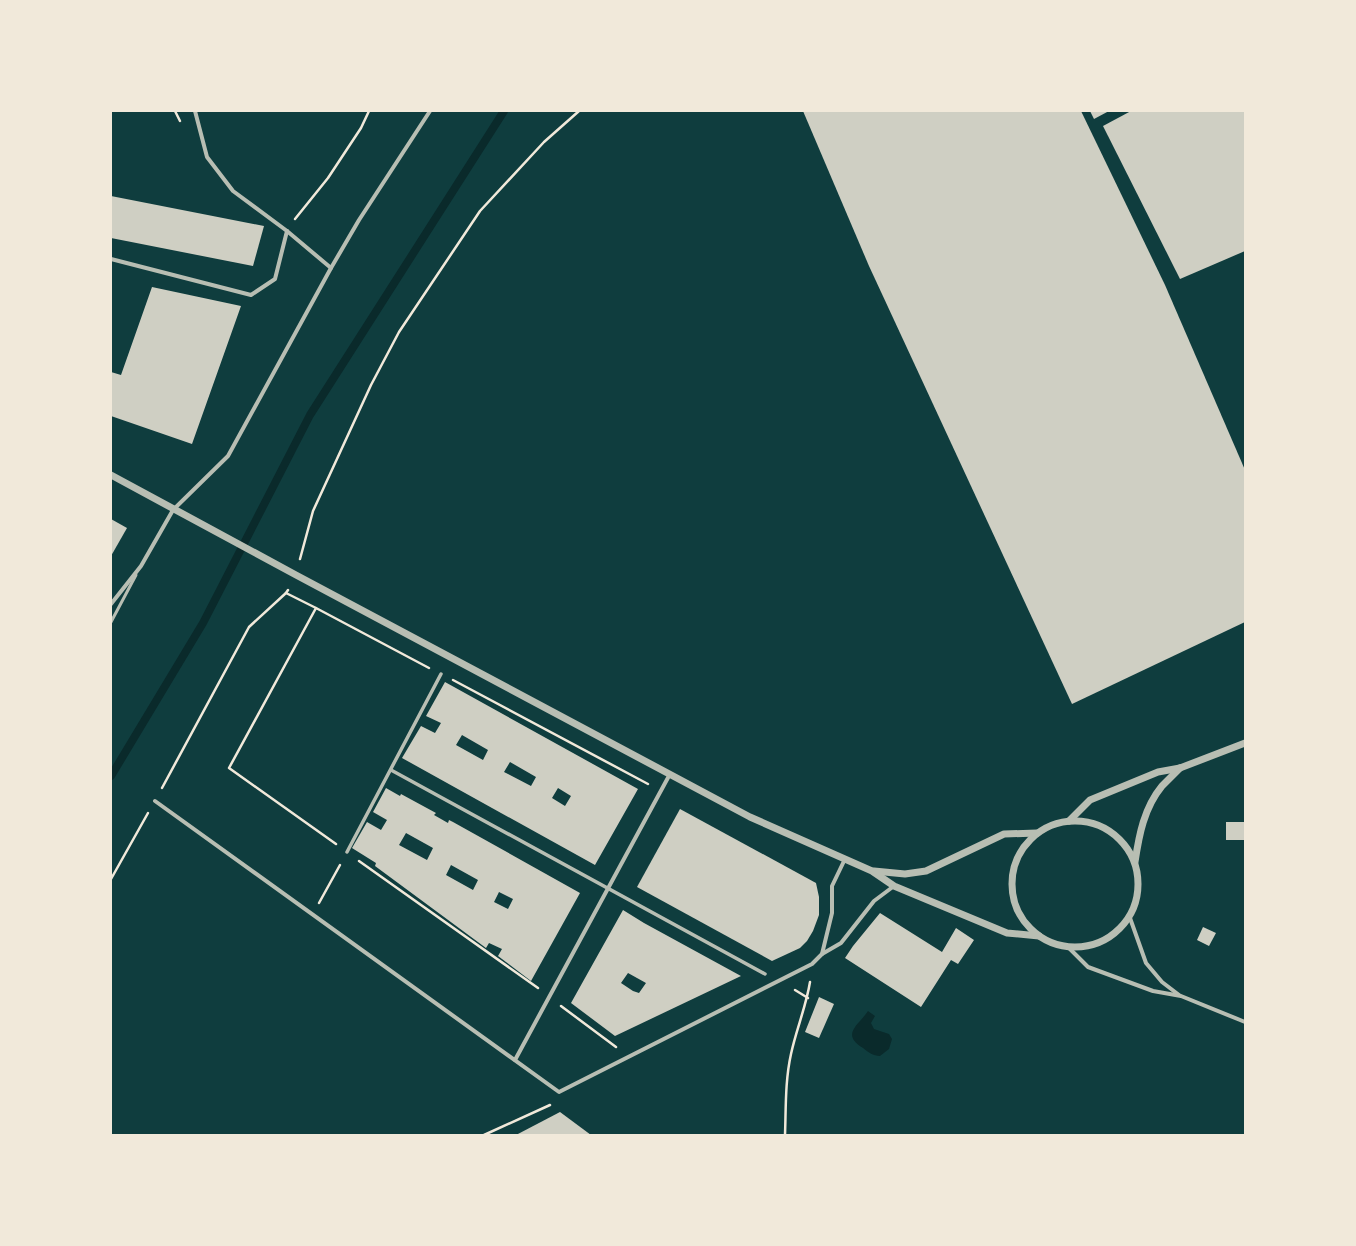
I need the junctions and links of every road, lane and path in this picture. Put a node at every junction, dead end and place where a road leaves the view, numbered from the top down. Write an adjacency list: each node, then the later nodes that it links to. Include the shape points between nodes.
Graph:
1 (195, 111): 5 (street, via 207,157 215,168 233,191)
2 (369, 111): 5 (path, via 362,128 328,178)
3 (430, 111): 7 (street)
4 (579, 111): 11 (path, via 544,142 480,211 399,332 370,385 313,511)
5 (287, 231): 6 (street, via 275,279 251,295); 7 (street)
6 (111, 260)
7 (331, 268): 9 (street, via 228,456)
8 (111, 475): 9 (street)
9 (174, 510): 10 (street); 11 (street)
10 (141, 566): 13 (street); 15 (lane)
11 (296, 575): 12 (path); 20 (street)
12 (286, 593): 14 (path); 21 (path, via 249,627)
13 (111, 604)
14 (316, 608)
15 (111, 622)
16 (441, 674): 19 (street)
17 (1245, 743): 18 (street)
18 (1180, 768): 22 (street, via 1158,772 1090,800); 26 (street, via 1162,787 1147,811)
19 (391, 770): 24 (street); 30 (street)
20 (670, 774): 25 (street, via 750,817); 30 (street)
21 (155, 801): 28 (path); 31 (street)
22 (1069, 821): 23 (street, via 1052,825); 26 (street, via 1090,822 1109,830 1125,844)
23 (1037, 833): 27 (street, via 1004,834 926,871 905,874); 33 (street, via 1023,848 1014,866 1012,885 1015,905 1025,922)
24 (347, 852): 31 (path)
25 (845, 859): 27 (street); 35 (street, via 832,886 832,912)
26 (1135, 862): 32 (street, via 1139,881 1137,900)
27 (872, 871): 29 (street)
28 (111, 879)
29 (894, 886): 33 (street, via 1007,933); 35 (street, via 874,901 841,943)
30 (608, 888): 37 (street); 42 (street)
31 (313, 915): 42 (street)
32 (1130, 918): 34 (street, via 1118,931 1103,941 1086,946); 39 (street, via 1146,963 1162,982)
33 (1039, 936): 34 (street)
34 (1068, 947): 39 (street, via 1088,967 1153,991)
35 (822, 954): 36 (street)
36 (812, 964): 40 (path); 43 (street)
37 (765, 974)
38 (792, 989): 40 (path)
39 (1181, 996): 41 (street)
40 (808, 998): 45 (path, via 790,1055)
41 (1245, 1022)
42 (515, 1060): 43 (street)
43 (559, 1092): 44 (path, via 554,1103)
44 (484, 1135)
45 (785, 1135)

